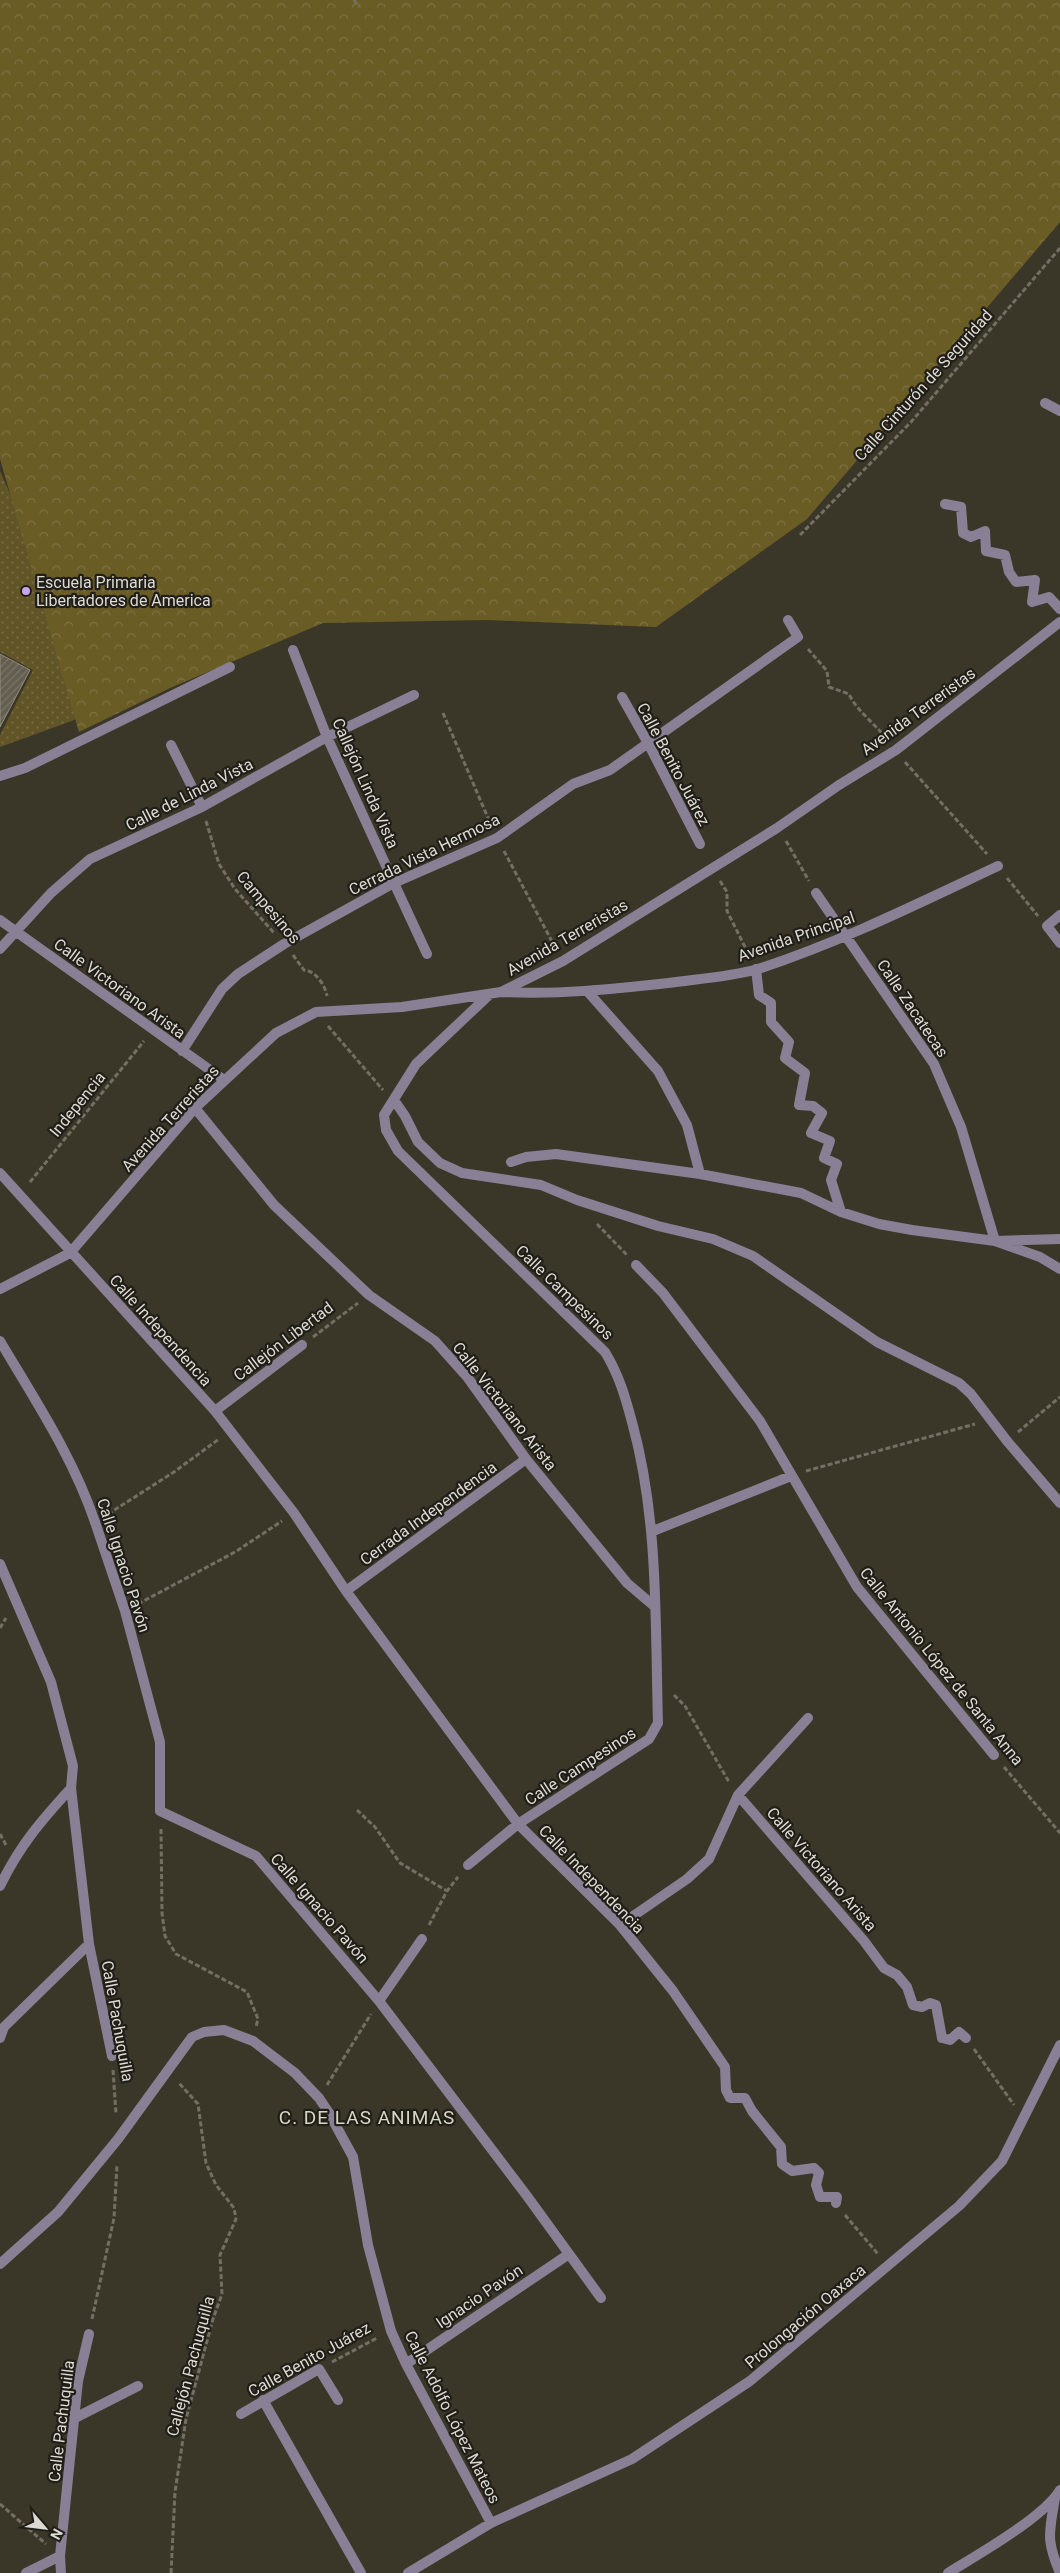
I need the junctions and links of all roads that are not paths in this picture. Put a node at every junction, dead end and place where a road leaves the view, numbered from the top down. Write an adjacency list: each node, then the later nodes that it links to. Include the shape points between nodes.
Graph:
1 (1045, 403): 2 (street)
2 (1060, 411)
3 (945, 504): 4 (street, via 961,507 963,533 971,537 985,531 986,551 1005,555 1009,572 1016,582 1035,580 1032,602 1049,596)
4 (1060, 609)
5 (788, 620): 12 (street, Cerrada Vista Hermosa, via 798,637)
6 (1060, 622): 28 (street, Avenida Terreristas, via 896,750 563,960)
7 (293, 650): 11 (street, Callejón Linda Vista)
8 (230, 667): 14 (street, via 25,768)
9 (414, 695): 11 (street, Calle de Linda Vista)
10 (622, 697): 12 (street, Calle Benito Juárez)
11 (327, 738): 15 (street, Calle de Linda Vista); 18 (street, Callejón Linda Vista)
12 (648, 742): 16 (street, Calle Benito Juárez); 18 (street, Cerrada Vista Hermosa, via 610,770 573,784 497,838)
13 (171, 745): 15 (street)
14 (0, 776)
15 (202, 807): 22 (street, Calle de Linda Vista, via 90,859)
16 (700, 844)
17 (998, 866): 23 (street, Avenida Principal)
18 (394, 882): 26 (street, Callejón Linda Vista); 31 (street, Cerrada Vista Hermosa, via 238,974 222,989)
19 (816, 892): 23 (street, Calle Zacatecas)
20 (1060, 915): 24 (street, via 1046,926)
21 (0, 920): 22 (street, Calle Victoriano Arista)
22 (16, 931): 25 (street, Calle de Linda Vista); 31 (street, Calle Victoriano Arista)
23 (848, 937): 27 (street, Avenida Principal); 40 (street, Calle Zacatecas, via 934,1064 961,1127)
24 (1060, 943)
25 (0, 949)
26 (427, 954)
27 (756, 969): 29 (street, Avenida Principal); 38 (street, via 759,995 771,1004 770,1022 789,1042 785,1058 805,1073 799,1106 813,1106 822,1113 811,1133 830,1141 824,1158 836,1164 831,1180)
28 (501, 992): 29 (street, Avenida Principal); 30 (street, Avenida Terreristas)
29 (588, 992): 37 (street, via 658,1070 687,1125)
30 (490, 994): 32 (street, Avenida Terreristas, via 402,1007 316,1012 276,1033); 33 (street, Calle Campesinos, via 416,1064)
31 (182, 1051): 32 (street, Calle Victoriano Arista)
32 (224, 1080): 34 (street, Avenida Terreristas)
33 (394, 1100): 50 (street, via 418,1142 440,1163 468,1175 541,1185 649,1223 713,1239 753,1256 877,1342 959,1383); 51 (street, Calle Campesinos, via 384,1115 386,1130 398,1151 605,1352 619,1375 639,1448)
34 (195, 1108): 41 (street, Avenida Terreristas); 48 (street, Calle Victoriano Arista, via 274,1205 369,1295 435,1341 468,1378)
35 (511, 1162): 37 (street, via 556,1154)
36 (0, 1173): 41 (street, Calle Independencia)
37 (700, 1174): 38 (street, via 801,1193)
38 (841, 1212): 40 (street, via 879,1224)
39 (1060, 1239): 40 (street)
40 (995, 1241): 43 (street, via 1040,1257)
41 (70, 1253): 44 (street); 47 (street, Calle Independencia)
42 (636, 1264): 49 (street, Calle Antonio López de Santa Anna, via 663,1293 760,1421)
43 (1060, 1269)
44 (0, 1289)
45 (0, 1341): 65 (street, Calle Ignacio Pavón, via 82,1485 95,1522 124,1611 160,1742 160,1811 256,1856)
46 (302, 1345): 47 (street, Callejón Libertad)
47 (215, 1411): 53 (street, Calle Independencia, via 294,1512)
48 (526, 1459): 53 (street, Cerrada Independencia); 54 (street, Calle Victoriano Arista, via 627,1583)
49 (791, 1476): 51 (street); 56 (street, Calle Antonio López de Santa Anna, via 857,1587)
50 (1060, 1503)
51 (653, 1531): 54 (street, Calle Campesinos)
52 (0, 1564): 57 (street, Calle Pachuquilla, via 51,1682 73,1766)
53 (346, 1591): 59 (street, Calle Independencia)
54 (654, 1606): 59 (street, Calle Campesinos, via 658,1723 649,1739)
55 (808, 1718): 58 (street)
56 (994, 1755)
57 (71, 1788): 61 (street, via 30,1834); 64 (street, Calle Pachuquilla)
58 (738, 1795): 62 (street, via 709,1859 687,1879); 67 (street, Calle Victoriano Arista, via 884,1968 896,1974 907,1987 913,2005 936,2005 942,2038 950,2040 959,2032)
59 (518, 1824): 60 (street, Calle Campesinos); 62 (street, Calle Independencia)
60 (468, 1865)
61 (0, 1886)
62 (620, 1925): 70 (street, Calle Independencia, via 673,1991 725,2066 726,2090 730,2098 745,2098 781,2147 782,2164 792,2171 814,2168 819,2172 816,2185 820,2197 837,2197)
63 (422, 1939): 65 (street)
64 (89, 1944): 66 (street, via 4,2027); 69 (street, Calle Pachuquilla)
65 (379, 2001): 71 (street, Calle Ignacio Pavón)
66 (0, 2038)
67 (966, 2038)
68 (1060, 2046): 82 (street, Prolongación Oaxaca, via 1002,2162 959,2206 889,2266 750,2381 632,2459)
69 (112, 2056)
70 (836, 2204)
71 (569, 2254): 73 (street, Calle Ignacio Pavón); 75 (street, Ignacio Pavón)
72 (0, 2264): 75 (street, Calle Adolfo López Mateos, via 58,2212 118,2139 192,2037 224,2030 253,2041 295,2073 319,2098 353,2157 368,2245 391,2331)
73 (601, 2298)
74 (89, 2334): 80 (street, Calle Pachuquilla, via 78,2381)
75 (406, 2364): 82 (street, Calle Adolfo López Mateos)
76 (138, 2386): 80 (street)
77 (263, 2400): 78 (street, Calle Benito Juárez, via 319,2369); 79 (street, Calle Benito Juárez); 86 (street)
78 (338, 2400)
79 (241, 2414)
80 (75, 2418): 83 (street, Calle Pachuquilla)
81 (1058, 2494): 88 (street, via 1012,2532); 89 (street, via 1049,2548)
82 (491, 2523): 87 (street, Calle Adolfo López Mateos)
83 (60, 2556): 84 (street); 85 (street, Calle Pachuquilla)
84 (26, 2573)
85 (61, 2573)
86 (361, 2573)
87 (408, 2573)
88 (948, 2573)
89 (1060, 2573)

